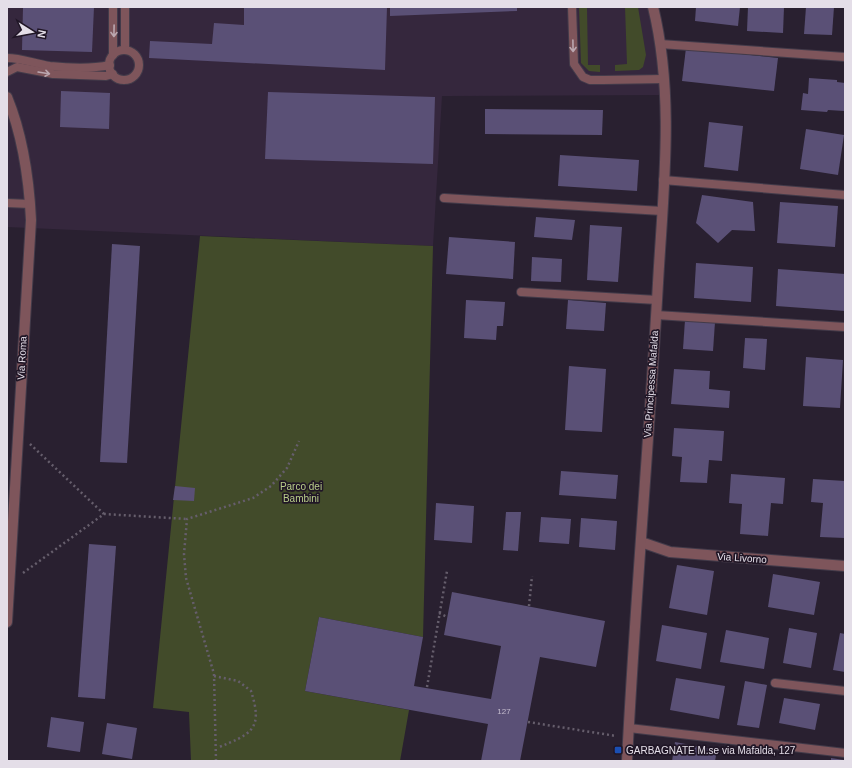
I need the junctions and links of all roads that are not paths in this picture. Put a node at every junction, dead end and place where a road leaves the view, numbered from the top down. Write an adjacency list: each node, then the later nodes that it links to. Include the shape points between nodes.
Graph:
1 (114, 7): 7 (lane, one-way to 7)
2 (126, 7): 6 (lane)
3 (572, 7): 13 (lane, one-way to 13, via 574,64 583,77 590,80)
4 (653, 7): 5 (street, Via Principessa Mafalda)
5 (660, 44): 8 (lane); 13 (street, Via Principessa Mafalda)
6 (125, 50): 7 (lane); 12 (lane, via 137,57 138,71 128,79 120,79)
7 (113, 55): 10 (lane)
8 (845, 57)
9 (7, 58): 10 (lane, via 18,58 50,66)
10 (110, 65): 12 (lane)
11 (7, 72): 12 (lane, one-way to 12, via 17,67 53,74)
12 (113, 74)
13 (664, 79): 15 (street, Via Principessa Mafalda, via 666,110)
14 (7, 97): 19 (street, Via Roma, via 24,156)
15 (663, 180): 16 (lane); 20 (street, Via Principessa Mafalda)
16 (845, 195)
17 (444, 198): 20 (lane)
18 (7, 203): 19 (lane)
19 (30, 204): 25 (street, Via Roma, via 18,432)
20 (662, 211): 22 (street, Via Principessa Mafalda)
21 (521, 292): 22 (lane)
22 (657, 300): 23 (street, Via Principessa Mafalda)
23 (656, 315): 24 (lane); 26 (street, Via Principessa Mafalda)
24 (845, 327)
25 (11, 477): 28 (street, Via Roma)
26 (641, 542): 27 (street, Via Livorno, via 670,552); 31 (street, Via Principessa Mafalda)
27 (845, 566)
28 (7, 622)
29 (775, 683): 30 (lane)
30 (845, 691)
31 (628, 732): 32 (lane); 33 (street, Via Principessa Mafalda)
32 (845, 753)
33 (627, 761)

